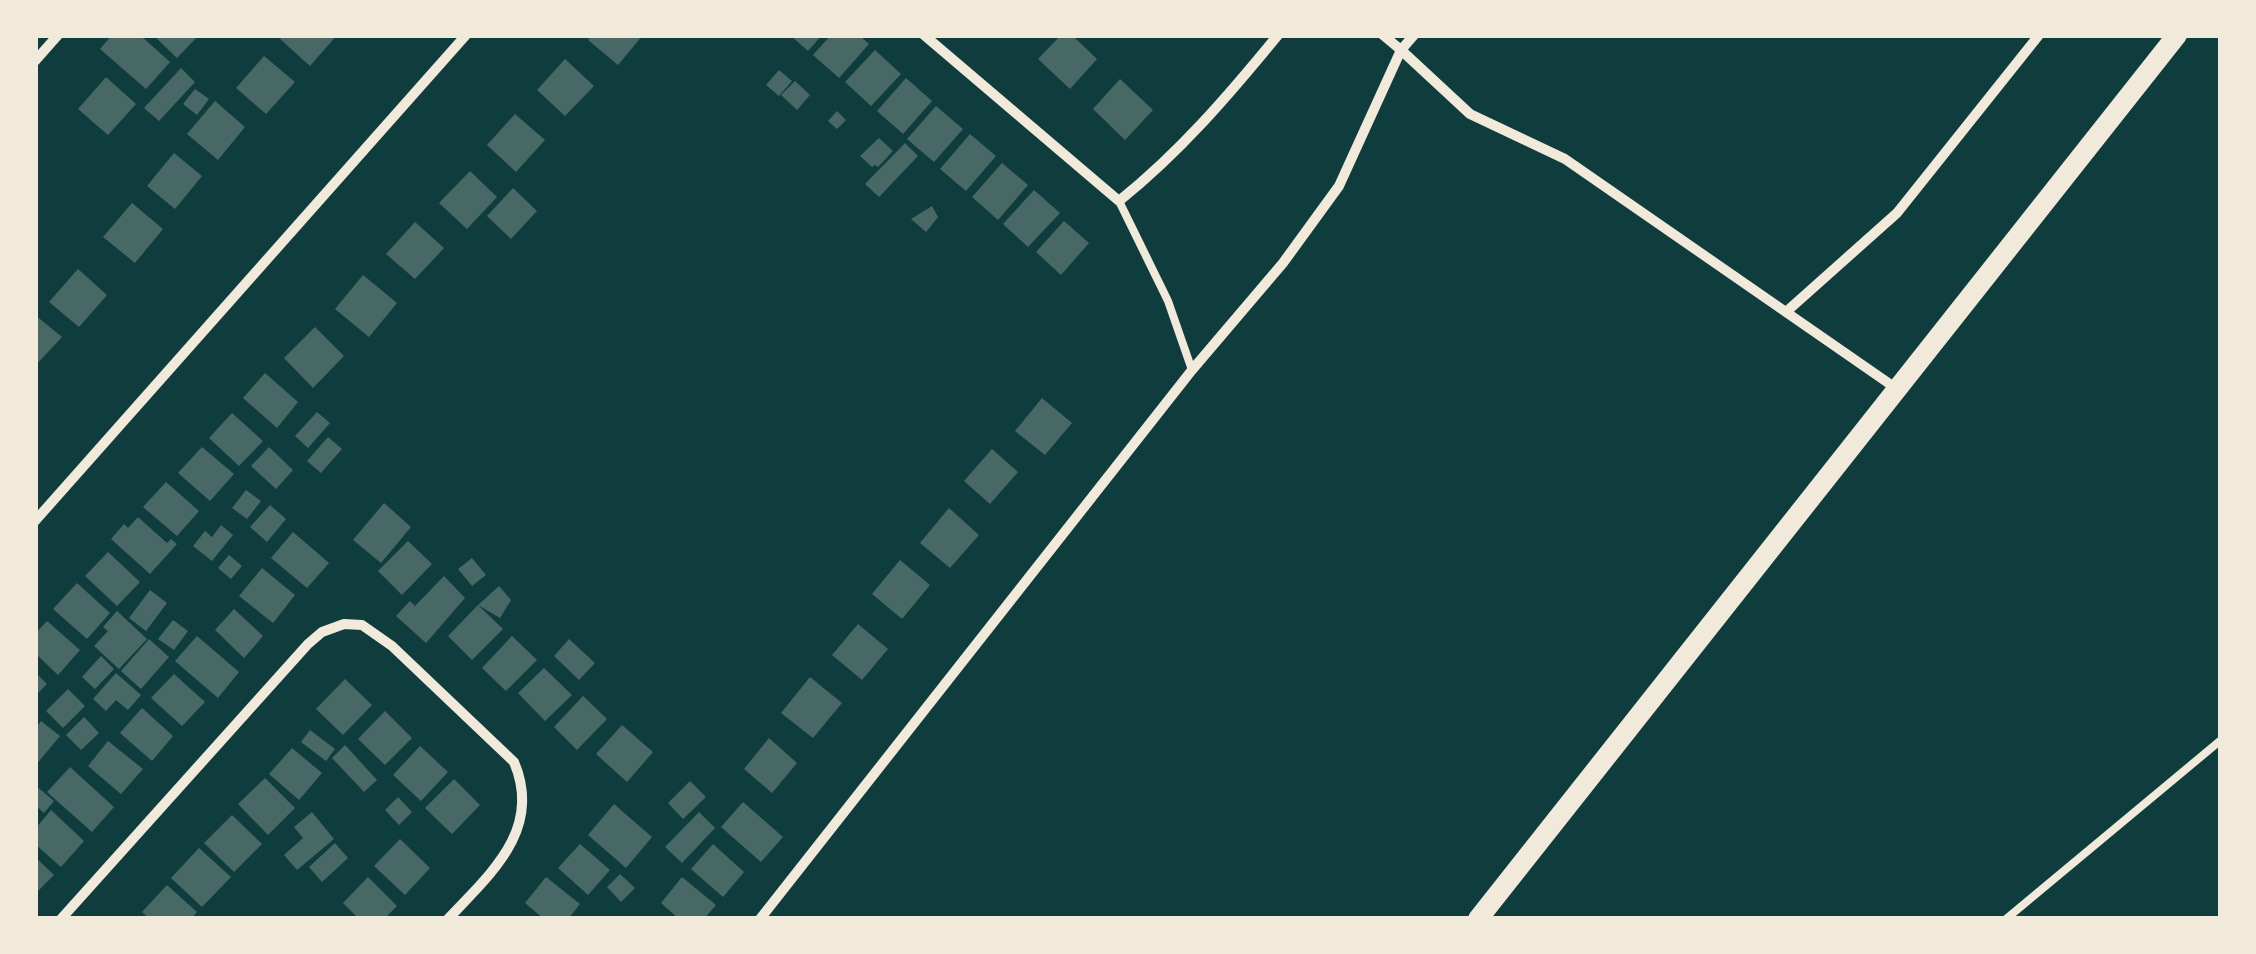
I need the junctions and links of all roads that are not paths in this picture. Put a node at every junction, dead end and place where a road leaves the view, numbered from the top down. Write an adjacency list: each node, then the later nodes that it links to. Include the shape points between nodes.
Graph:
1 (58, 35): 10 (street)
2 (466, 35): 15 (street)
3 (924, 35): 11 (street)
4 (1278, 35): 11 (street, via 1209,119)
5 (1382, 35): 9 (street)
6 (1414, 35): 9 (street)
7 (2039, 35): 12 (street, via 1897,213)
8 (2177, 35): 14 (main road)
9 (1400, 50): 12 (street, via 1470,114 1565,159); 13 (street, via 1340,186)
10 (35, 61)
11 (1119, 201): 13 (lane, via 1168,301)
12 (1786, 312): 14 (street)
13 (1192, 370): 19 (street)
14 (1898, 389): 20 (main road)
15 (35, 521)
16 (2221, 740): 21 (lane)
17 (61, 919): 18 (street, via 308,644 344,624 362,625 392,646 514,762 520,776 523,812 515,840)
18 (448, 919)
19 (760, 919)
20 (1478, 919)
21 (2006, 919)

